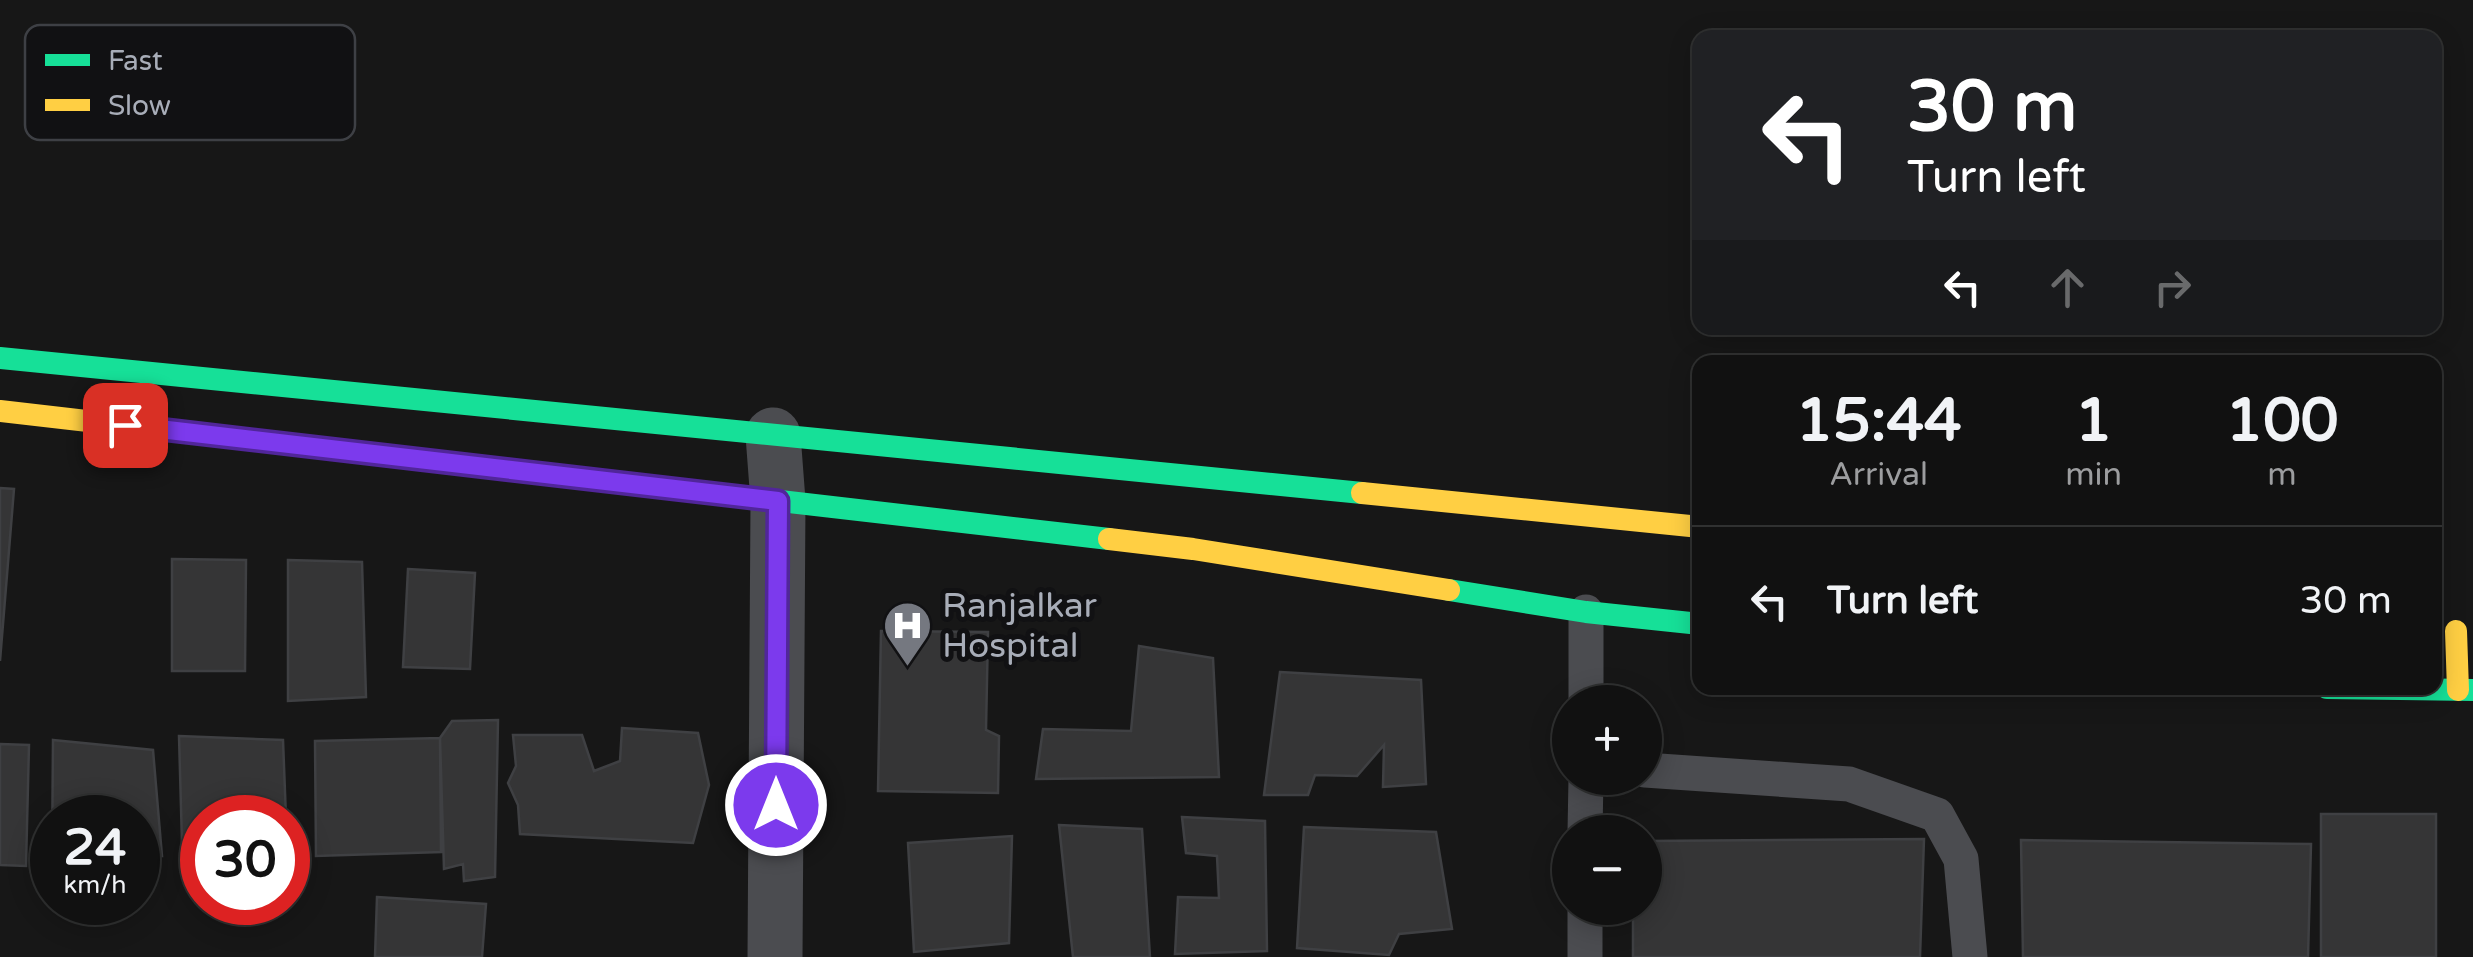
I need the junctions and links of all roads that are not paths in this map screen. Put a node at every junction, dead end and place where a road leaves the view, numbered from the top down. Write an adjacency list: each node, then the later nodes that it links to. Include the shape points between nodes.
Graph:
1 (0, 358): 3 (street)
2 (0, 410): 4 (street)
3 (773, 435): 4 (street); 5 (street)
4 (778, 501): 6 (street, via 1193,549); 13 (street)
5 (1692, 526)
6 (1586, 612): 7 (street); 9 (lane)
7 (1692, 623)
8 (2454, 630): 10 (street)
9 (1586, 685)
10 (2466, 690)
11 (1662, 771): 15 (lane, via 1849,784 1937,815 1960,858)
12 (1585, 925): 14 (lane)
13 (775, 957)
14 (1585, 957)
15 (1970, 957)

